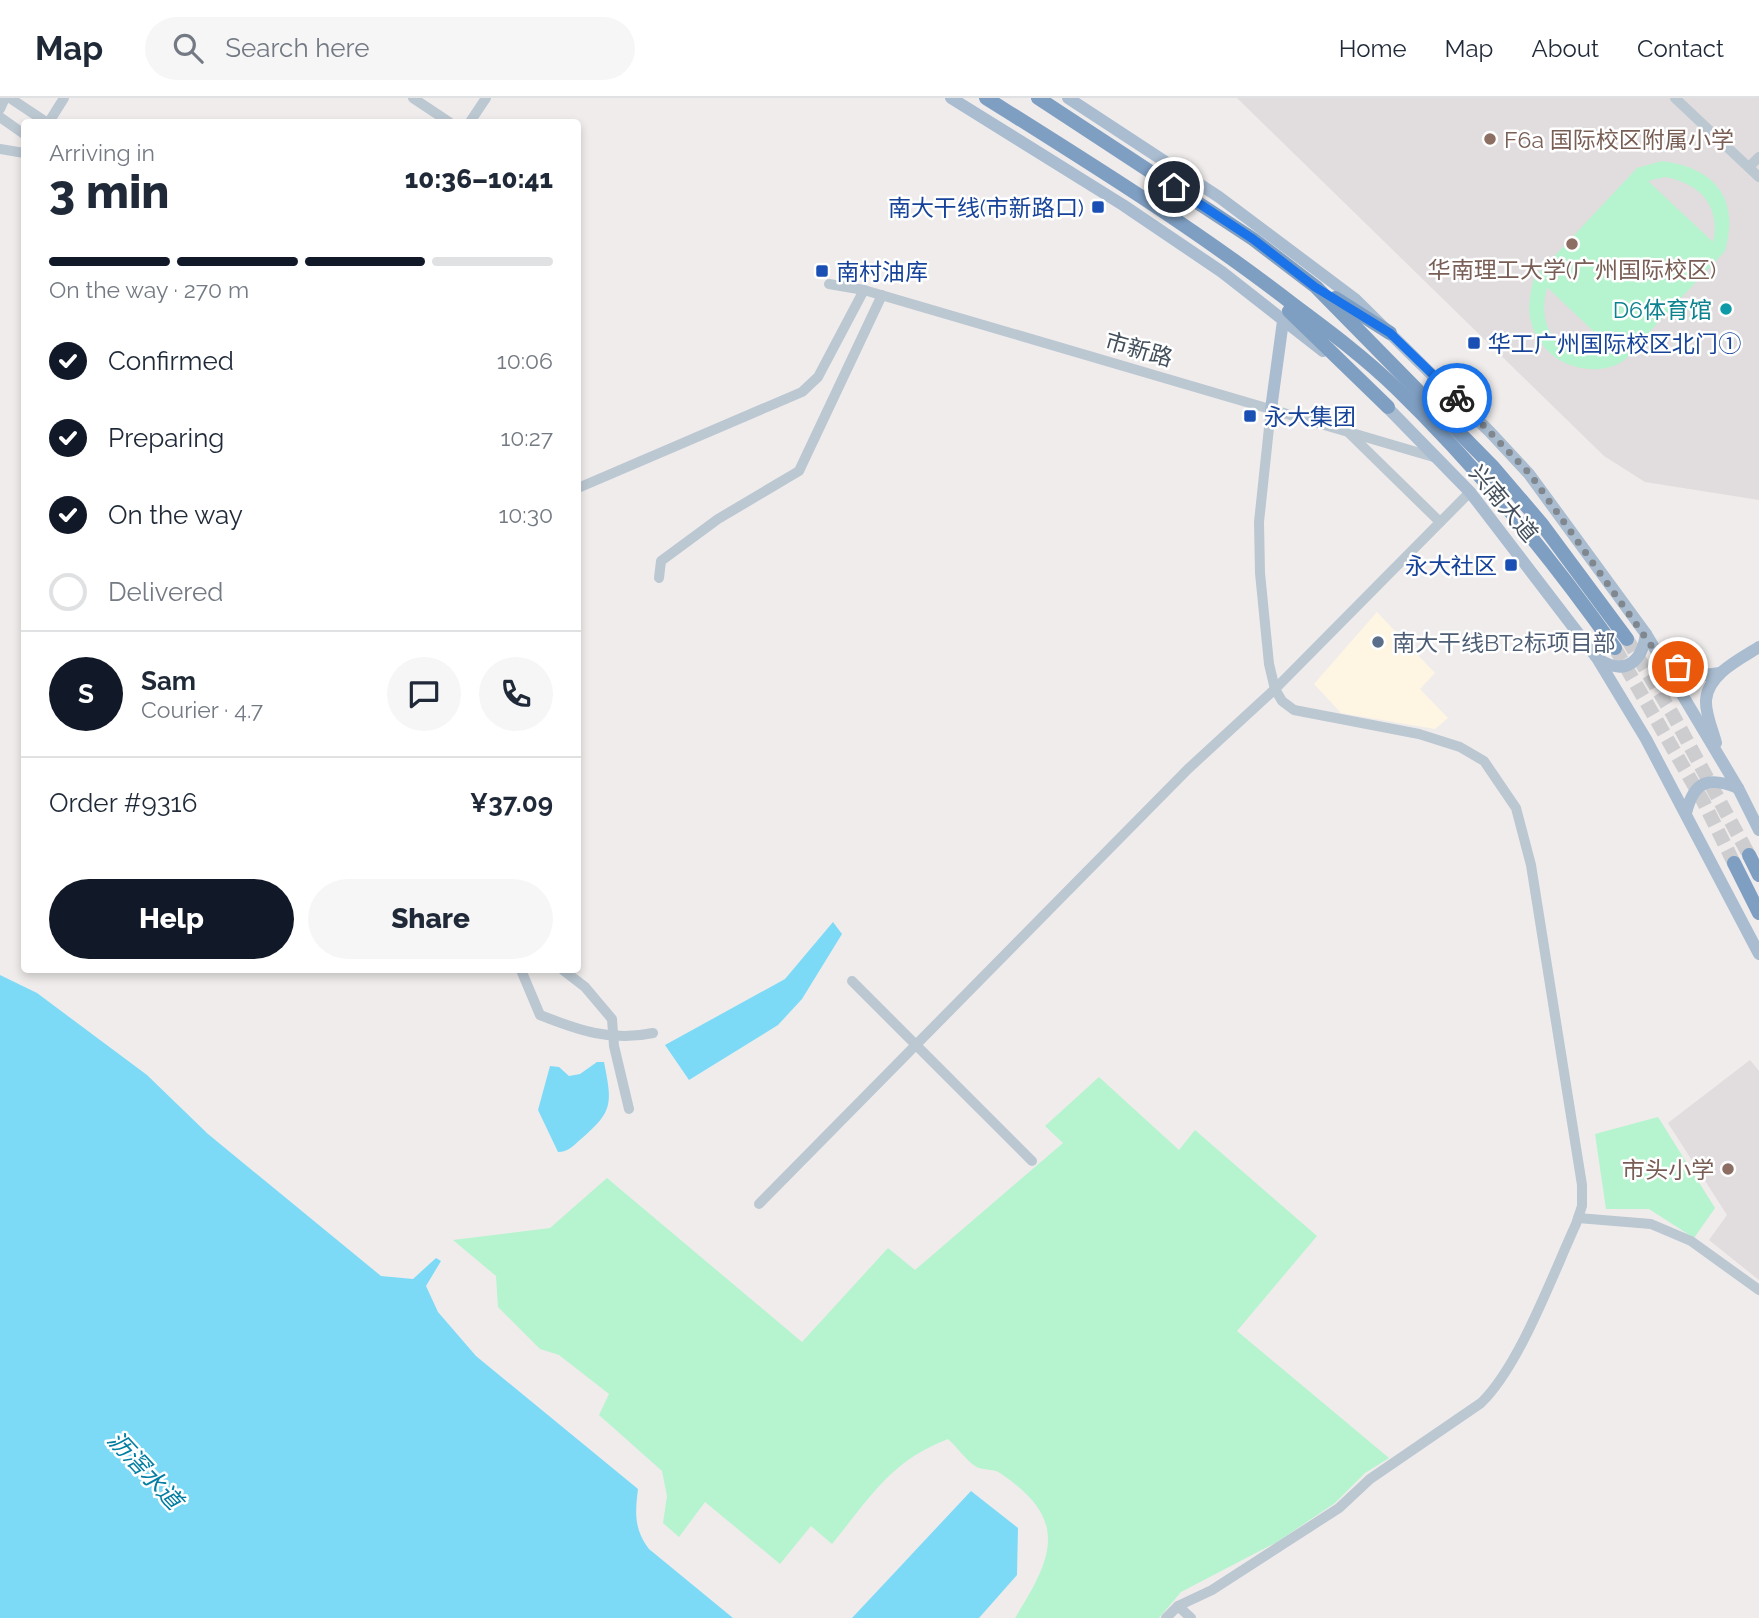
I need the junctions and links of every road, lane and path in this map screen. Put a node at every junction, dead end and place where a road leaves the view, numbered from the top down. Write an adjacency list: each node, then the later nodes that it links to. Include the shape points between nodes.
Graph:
1 (8, 98): 10 (street); 12 (street)
2 (64, 98): 13 (street)
3 (413, 98): 14 (street)
4 (486, 98): 15 (street)
5 (951, 98): 27 (main road, 兴南大道, via 1123,205 1222,272)
6 (986, 98): 22 (highway)
7 (1038, 98): 24 (highway, via 1253,239)
8 (1068, 98): 28 (main road, 兴南大道, via 1262,228 1355,299)
9 (1675, 98): 20 (street)
10 (0, 109)
11 (0, 117): 16 (street)
12 (43, 119)
13 (50, 119)
14 (444, 119)
15 (472, 119)
16 (21, 132)
17 (0, 149): 18 (street)
18 (21, 152)
19 (1759, 157): 20 (street)
20 (1749, 167): 21 (street)
21 (1759, 177)
22 (1243, 266): 29 (highway); 40 (highway, via 1395,387 1488,485)
23 (829, 284): 25 (street, 市新路)
24 (1315, 287): 28 (highway); 38 (highway, via 1494,468)
25 (864, 290): 26 (street, 市新路); 33 (street, via 818,377 802,392)
26 (882, 295): 30 (street, 市新路); 36 (street, via 799,471 718,519 661,561)
27 (1283, 321): 29 (main road, 兴南大道); 30 (main road)
28 (1390, 333): 37 (main road, 兴南大道, via 1530,474)
29 (1388, 407): 32 (main road, 兴南大道)
30 (1270, 409): 31 (street, 市新路); 44 (street, via 1259,522 1269,664)
31 (1347, 431): 32 (street, 市新路); 35 (street)
32 (1437, 458): 34 (main road, 兴南大道)
33 (581, 487)
34 (1470, 492): 35 (street); 41 (main road, 兴南大道)
35 (1440, 522): 44 (street)
36 (659, 578)
37 (1646, 634): 41 (main road, via 1644,650 1636,662 1624,668); 42 (main road, 兴南大道)
38 (1627, 639)
39 (1759, 647): 43 (main road)
40 (1615, 648)
41 (1597, 658): 47 (main road, 兴南大道)
42 (1660, 658): 43 (main road, via 1697,676); 45 (main road, 兴南大道)
43 (1720, 673): 45 (main road, via 1706,700)
44 (1275, 689): 59 (street, via 1188,769); 63 (street, via 1294,709 1419,734 1460,747 1484,761 1516,808 1531,865 1582,1185)
45 (1719, 757): 46 (main road, 兴南大道)
46 (1738, 788): 47 (main road, via 1705,782 1690,795); 48 (main road, 兴南大道)
47 (1686, 813): 53 (main road, 兴南大道)
48 (1759, 830)
49 (1749, 855): 51 (highway)
50 (1734, 863): 52 (highway)
51 (1759, 875)
52 (1759, 913)
53 (1759, 954)
54 (522, 973): 58 (street, via 540,1015 593,1035)
55 (566, 973): 58 (street, via 602,1005 612,1019)
56 (852, 981): 59 (street)
57 (653, 1033): 58 (street)
58 (614, 1036): 60 (street)
59 (916, 1044): 61 (street); 62 (street)
60 (629, 1109)
61 (1032, 1161)
62 (759, 1204)
63 (1578, 1218): 64 (street, via 1651,1224 1691,1241); 65 (street, via 1514,1357 1481,1403 1370,1479 1339,1508 1212,1590)
64 (1759, 1290)
65 (1178, 1606): 66 (street); 67 (street)
66 (1166, 1618)
67 (1191, 1618)

